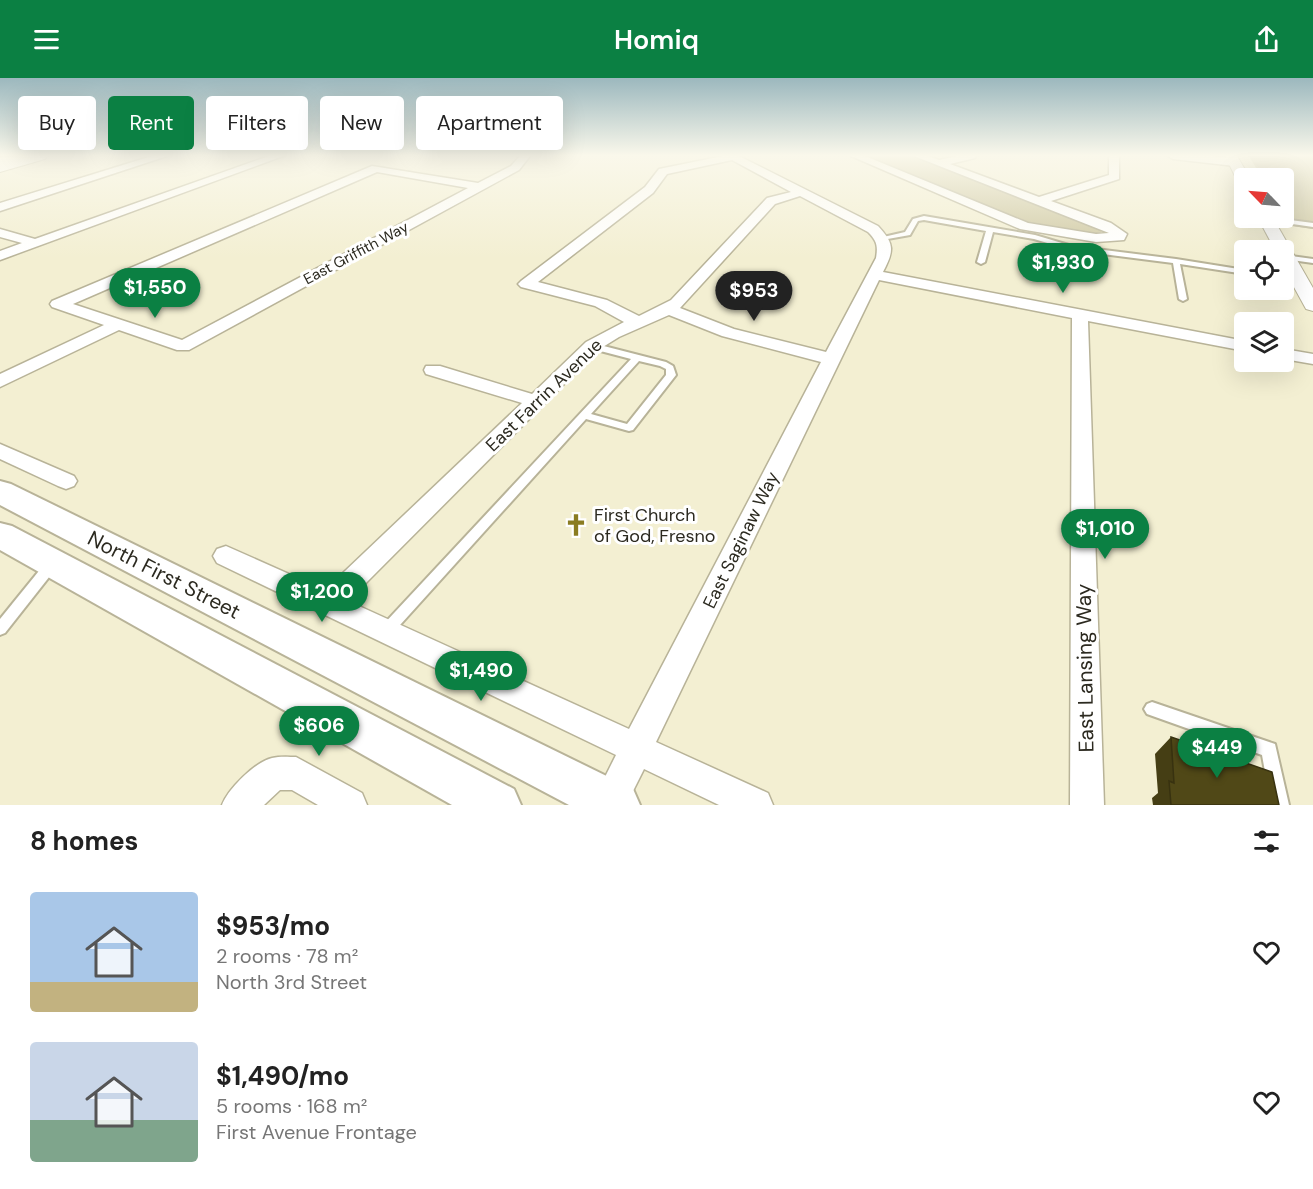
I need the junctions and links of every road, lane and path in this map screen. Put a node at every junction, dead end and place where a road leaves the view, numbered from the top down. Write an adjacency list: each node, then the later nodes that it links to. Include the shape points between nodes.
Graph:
1 (54, 190): 12 (street)
2 (184, 190): 20 (street)
3 (325, 190): 34 (street, via 58,304)
4 (475, 190): 34 (street, East Griffith Way, via 183,346)
5 (649, 190): 33 (street, via 526,284 601,303)
6 (799, 190): 10 (street)
7 (938, 190): 11 (street, via 1025,226 1096,238 1119,237 1106,226)
8 (1009, 190): 11 (street)
9 (1077, 190): 11 (street)
10 (803, 192): 19 (street, via 862,221); 31 (street, East Farrin Avenue, via 771,201)
11 (1038, 201)
12 (0, 207)
13 (1294, 223): 14 (lane)
14 (1313, 225)
15 (1294, 227): 18 (lane)
16 (990, 229): 19 (lane, via 924,218 915,220 908,234); 23 (lane, via 1071,248); 25 (lane)
17 (0, 232): 20 (street)
18 (1313, 232)
19 (882, 238): 27 (street, East Saginaw Way, via 883,258)
20 (36, 243): 21 (street)
21 (0, 256)
22 (1294, 256): 24 (lane)
23 (1176, 261): 26 (lane); 29 (lane)
24 (1313, 261)
25 (981, 262)
26 (1234, 270)
27 (874, 275): 32 (street); 39 (street, East Saginaw Way)
28 (1294, 281): 30 (street)
29 (1183, 299)
30 (1313, 305)
31 (669, 309): 33 (street, East Farrin Avenue); 39 (street, via 726,334)
32 (1080, 315): 35 (street); 61 (street, East Lansing Way)
33 (637, 322): 36 (street, East Farrin Avenue)
34 (117, 325): 42 (street)
35 (1234, 344)
36 (592, 346): 38 (lane); 43 (street, East Farrin Avenue)
37 (1294, 356): 40 (street)
38 (637, 357): 44 (lane); 44 (lane, via 663,364 670,368 671,375 629,428)
39 (831, 358): 55 (street, East Saginaw Way)
40 (1313, 360)
41 (433, 370): 43 (street)
42 (0, 381)
43 (536, 401): 51 (street, East Farrin Avenue)
44 (584, 415): 53 (lane)
45 (0, 451): 46 (street)
46 (66, 482)
47 (0, 492): 57 (main road, North First Street)
48 (0, 535): 50 (main road)
49 (226, 556): 51 (street)
50 (52, 563): 52 (lane); 59 (main road)
51 (328, 604): 53 (street)
52 (0, 629)
53 (385, 631): 55 (street)
54 (1152, 709): 62 (lane, via 1269,750)
55 (637, 748): 57 (street, East Saginaw Way); 60 (street)
56 (328, 800): 58 (street, via 296,773 273,774)
57 (612, 804)
58 (239, 805)
59 (498, 805)
60 (756, 805)
61 (1087, 805)
62 (1280, 805)

